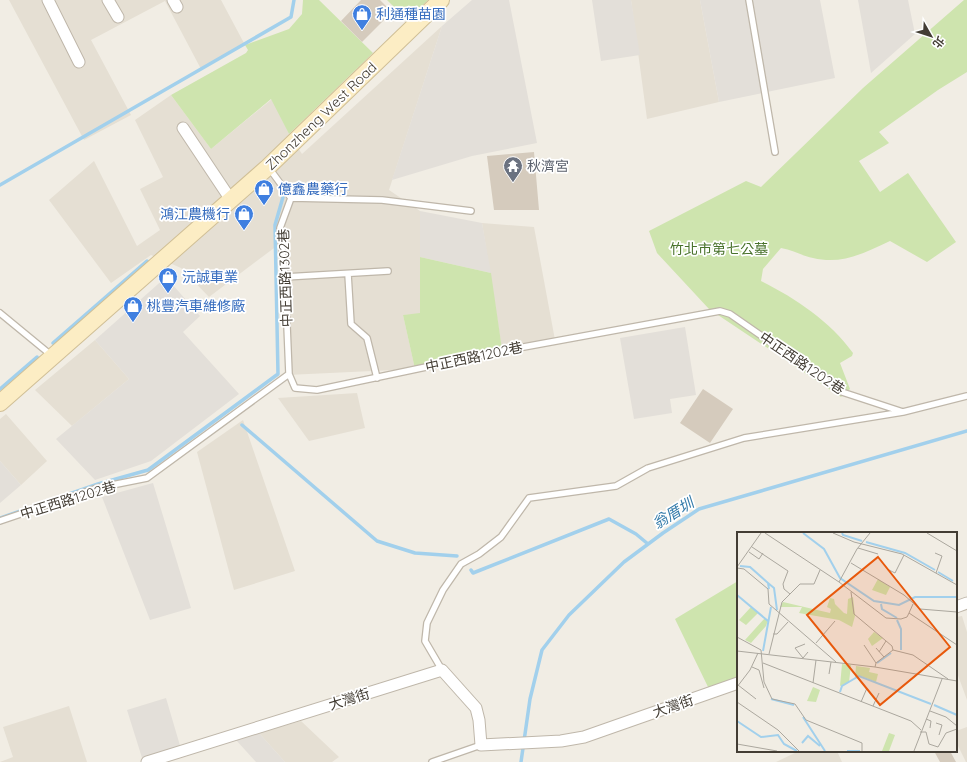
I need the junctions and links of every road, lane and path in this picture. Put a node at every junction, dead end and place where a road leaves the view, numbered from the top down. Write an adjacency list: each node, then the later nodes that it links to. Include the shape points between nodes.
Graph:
1 (48, 0): 6 (street)
2 (108, 0): 5 (street)
3 (441, 0): 9 (main road, Zhonzheng West Road)
4 (749, 0): 8 (lane)
5 (118, 17)
6 (79, 62)
7 (183, 128): 11 (street)
8 (775, 152)
9 (268, 167): 10 (lane); 11 (main road, Zhonzheng West Road)
10 (291, 198): 12 (lane, via 382,200); 15 (lane, 中正西路1302巷, via 280,228)
11 (230, 200): 17 (main road, Zhonzheng West Road)
12 (471, 211)
13 (388, 271): 14 (lane)
14 (348, 274): 15 (lane); 19 (lane, via 351,324 367,338)
15 (285, 278): 18 (lane, 中正西路1302巷)
16 (0, 313): 17 (lane)
17 (53, 356): 21 (main road, Zhonzheng West Road)
18 (289, 374): 19 (lane, 中正西路1202巷, via 295,388 318,390); 23 (lane, 中正西路1202巷, via 147,478 97,488)
19 (377, 378): 22 (lane, 中正西路1202巷, via 502,351 720,311 730,314 842,392)
20 (967, 396): 22 (lane)
21 (0, 403)
22 (903, 412): 26 (lane, via 744,438 648,468 616,486 529,498 501,537 461,564 443,590 427,623 425,641)
23 (0, 521)
24 (967, 603): 25 (street)
25 (957, 607)
26 (442, 670): 28 (street, via 476,708); 29 (street, 大灣街)
27 (737, 683): 28 (street, 大灣街, via 584,736 561,741)
28 (481, 745): 30 (lane)
29 (147, 762)
30 (432, 762)

